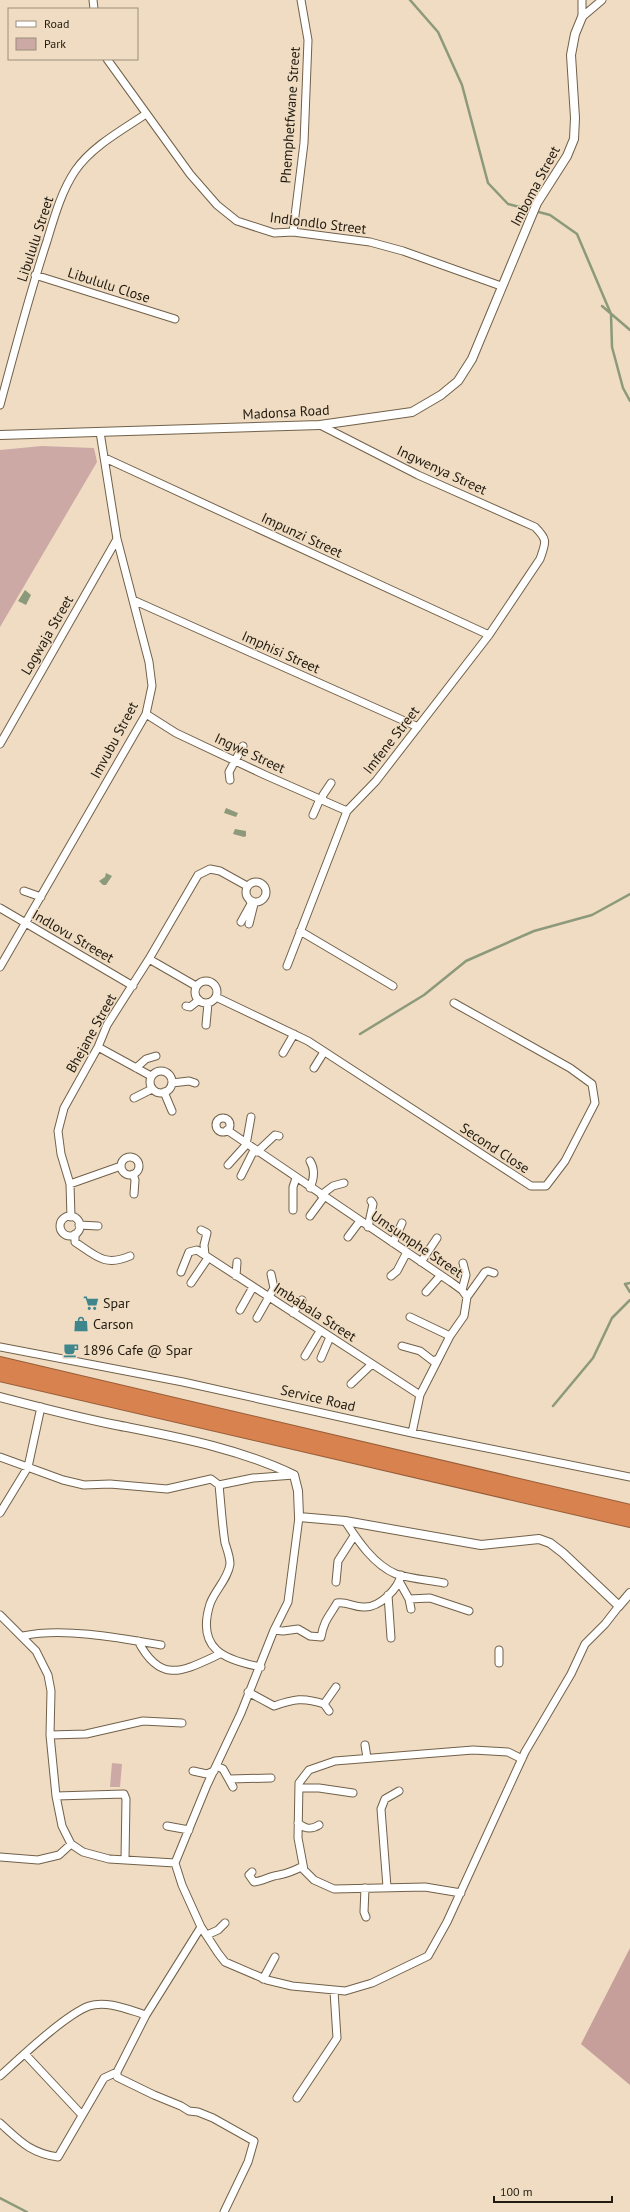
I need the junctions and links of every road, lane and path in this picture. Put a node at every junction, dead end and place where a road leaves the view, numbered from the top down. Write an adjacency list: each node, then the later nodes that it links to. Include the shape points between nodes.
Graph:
1 (301, 0): 7 (street, Phemphetfwane Street, via 308,40 304,143)
2 (582, 0): 4 (street, Imboma Street)
3 (602, 0): 4 (street)
4 (582, 17): 9 (street, Imboma Street, via 571,55 574,139 567,156 537,203)
5 (108, 60): 6 (street, Indlondlo Street)
6 (146, 114): 7 (street, Indlondlo Street, via 217,205 237,221 274,232); 8 (street, Libululu Street, via 110,139 75,171 59,204)
7 (293, 232): 9 (street, Indlondlo Street, via 370,242)
8 (35, 276): 10 (street, Libululu Close); 11 (street, Libululu Street)
9 (501, 286): 12 (street, Madonsa Road, via 472,359 458,381 412,412)
10 (175, 320)
11 (0, 405)
12 (320, 425): 13 (street, Madonsa Road); 17 (street, Ingwenya Street, via 418,475 535,527 545,537)
13 (100, 432): 14 (street, Madonsa Road); 15 (street, Imvubu Street)
14 (0, 435)
15 (105, 458): 16 (street, Imvubu Street); 19 (street, Impunzi Street)
16 (117, 539): 18 (street, Imvubu Street); 22 (street, Logwaja Street)
17 (545, 545): 19 (street, Imfene Street, via 540,559)
18 (133, 600): 20 (street, Imvubu Street, via 149,662 152,686); 21 (street, Imphisi Street)
19 (489, 635): 21 (street, Imfene Street)
20 (146, 714): 24 (street, Ingwe Street, via 176,733); 32 (street, Imvubu Street)
21 (418, 727): 28 (street, Imfene Street, via 376,781)
22 (0, 744)
23 (243, 746): 24 (street)
24 (236, 760): 25 (street, via 229,772); 27 (street, Ingwe Street)
25 (230, 780)
26 (331, 783): 27 (street)
27 (321, 799): 28 (street, Ingwe Street); 29 (street)
28 (347, 811): 38 (street, Imfene Street)
29 (313, 815)
30 (247, 886): 33 (street, via 245,892); 33 (street, via 256,882 262,884 266,890 263,899); 39 (street, Bhejane Street, via 220,871 210,869 198,875)
31 (24, 891): 32 (street)
32 (41, 897): 36 (street, Imvubu Street)
33 (252, 901): 35 (street); 37 (street)
34 (0, 908): 36 (street, Indlovu Streeet)
35 (241, 922)
36 (26, 924): 41 (street, Imvubu Street); 42 (street, Indlovu Streeet)
37 (249, 924)
38 (300, 931): 40 (street, Imfene Street); 44 (street)
39 (149, 959): 42 (street, Bhejane Street); 43 (street)
40 (287, 966)
41 (0, 967)
42 (133, 986): 52 (street, Bhejane Street, via 107,1025)
43 (196, 986): 45 (street, via 201,982 211,982 217,990); 46 (street, via 195,993)
44 (393, 986)
45 (216, 996): 47 (street); 51 (street, Second Close)
46 (199, 1000): 47 (street); 49 (street, via 190,1007)
47 (208, 1003): 50 (street)
48 (454, 1003): 54 (street, Second Close, via 570,1068 592,1084 595,1103 565,1161 546,1186 531,1186)
49 (186, 1006)
50 (206, 1025)
51 (294, 1034): 53 (street); 54 (street, Second Close)
52 (98, 1047): 56 (street); 77 (street, Bhejane Street, via 64,1108 58,1131 61,1154)
53 (283, 1052)
54 (324, 1052): 57 (street)
55 (156, 1056): 56 (street)
56 (136, 1068): 58 (street)
57 (314, 1068)
58 (151, 1076): 59 (street, via 156,1071 164,1071 170,1076); 61 (street, via 149,1083)
59 (172, 1083): 60 (street, via 189,1080); 62 (street, via 169,1090)
60 (195, 1083)
61 (152, 1089): 62 (street, via 159,1093); 63 (street)
62 (164, 1092): 64 (street)
63 (134, 1098)
64 (172, 1111)
65 (251, 1117): 68 (street)
66 (227, 1130): 68 (street, Umsumphe Street)
67 (279, 1136): 69 (street, via 275,1135)
68 (246, 1145): 69 (street, Umsumphe Street); 71 (street)
69 (256, 1151): 74 (street); 75 (street, Umsumphe Street)
70 (310, 1161): 78 (street, via 313,1165 314,1180)
71 (228, 1165)
72 (121, 1166): 73 (street, via 126,1173); 73 (street, via 127,1157 135,1158 139,1166); 77 (street)
73 (133, 1174): 79 (street)
74 (241, 1176)
75 (296, 1178): 78 (street, Umsumphe Street); 82 (street, via 293,1187)
76 (344, 1183): 80 (street, via 333,1186)
77 (70, 1184): 84 (street, Bhejane Street)
78 (310, 1188): 80 (street, Umsumphe Street)
79 (134, 1194)
80 (322, 1196): 83 (street); 85 (street, Umsumphe Street)
81 (371, 1201): 89 (street, via 373,1204)
82 (293, 1210)
83 (310, 1216)
84 (71, 1217): 87 (street, via 76,1219); 91 (street, via 62,1220 60,1230 68,1236)
85 (360, 1221): 89 (street, Umsumphe Street); 92 (street)
86 (402, 1223): 94 (street)
87 (79, 1225): 88 (street); 91 (street)
88 (98, 1226)
89 (368, 1226): 94 (street, Umsumphe Street)
90 (201, 1230): 97 (street, via 206,1233 204,1245)
91 (75, 1234): 96 (street, via 75,1242 103,1260 118,1261)
92 (348, 1237)
93 (437, 1238): 99 (street)
94 (393, 1243): 95 (street, Umsumphe Street)
95 (407, 1252): 99 (street, Umsumphe Street); 106 (street, via 397,1271)
96 (130, 1256)
97 (207, 1256): 101 (street, Imbabala Street, via 197,1250 189,1252); 105 (street, Imbabala Street); 107 (street)
98 (237, 1262): 105 (street)
99 (421, 1262): 104 (street, Umsumphe Street)
100 (463, 1263): 109 (street, via 466,1275)
101 (181, 1272)
102 (494, 1273): 112 (street, via 485,1272)
103 (271, 1274): 111 (street, via 274,1288)
104 (441, 1275): 109 (street, Umsumphe Street); 110 (street)
105 (236, 1276): 108 (street, Imbabala Street)
106 (391, 1276)
107 (191, 1283)
108 (253, 1287): 111 (street, Imbabala Street); 114 (street)
109 (462, 1290): 112 (street, Umsumphe Street)
110 (426, 1292)
111 (270, 1296): 115 (street, Imbabala Street); 117 (street)
112 (467, 1297): 119 (street, Umsumphe Street, via 464,1316)
113 (302, 1300): 115 (street)
114 (240, 1310)
115 (293, 1313): 118 (street, Imbabala Street)
116 (410, 1317): 119 (street)
117 (257, 1318)
118 (320, 1330): 120 (street, Imbabala Street); 123 (street)
119 (450, 1336): 125 (street, Umsumphe Street)
120 (330, 1337): 124 (street); 127 (street, Imbabala Street)
121 (402, 1346): 125 (street, via 420,1351 433,1361)
122 (0, 1347): 133 (street, Service Road, via 183,1382)
123 (305, 1356)
124 (321, 1358)
125 (438, 1359): 130 (street, Umsumphe Street)
126 (0, 1363): 139 (highway)
127 (372, 1364): 129 (street); 130 (street, Imbabala Street)
128 (0, 1375): 143 (highway)
129 (351, 1384)
130 (420, 1395): 133 (street, Umsumphe Street)
131 (0, 1397): 132 (street)
132 (41, 1407): 135 (street); 136 (street, via 182,1438 269,1463)
133 (412, 1433): 137 (street, Service Road)
134 (0, 1457): 135 (street)
135 (28, 1467): 138 (street, via 84,1485 110,1484 167,1489 211,1479); 140 (street)
136 (294, 1475): 138 (street, via 253,1478); 141 (street, via 298,1490)
137 (630, 1477)
138 (219, 1485): 161 (street, via 230,1562 228,1574 210,1604 207,1633 210,1643)
139 (630, 1511)
140 (0, 1513)
141 (299, 1517): 142 (street); 155 (street, via 288,1602)
142 (345, 1521): 144 (street); 151 (street, via 480,1545 539,1540 550,1543)
143 (630, 1521)
144 (354, 1536): 145 (street, via 378,1563); 146 (street, via 338,1561)
145 (400, 1578): 147 (street); 149 (street); 150 (street)
146 (336, 1582)
147 (444, 1583)
148 (630, 1593): 151 (street)
149 (388, 1595): 155 (street, via 365,1608 344,1602 337,1603 325,1620 321,1637 310,1636 298,1629); 157 (street)
150 (409, 1599): 152 (street); 153 (street, via 430,1598)
151 (619, 1606): 172 (street, via 585,1644 571,1674)
152 (411, 1609)
153 (469, 1611)
154 (0, 1615): 156 (street)
155 (274, 1630): 163 (street)
156 (23, 1636): 158 (street, via 64,1633); 169 (street, via 36,1652 48,1675 51,1691)
157 (391, 1638)
158 (138, 1641): 159 (street); 161 (street, via 150,1661 173,1672)
159 (161, 1645)
160 (498, 1650): 162 (street)
161 (220, 1654): 163 (street, via 236,1662)
162 (498, 1662)
163 (261, 1667): 165 (street)
164 (336, 1687): 166 (street)
165 (248, 1692): 166 (street, via 274,1706 292,1700 307,1699); 173 (street)
166 (324, 1704): 167 (street)
167 (328, 1711)
168 (182, 1723): 169 (street, via 143,1721 86,1734)
169 (50, 1735): 181 (street)
170 (365, 1745): 171 (street)
171 (367, 1758): 172 (street, via 473,1750 508,1752); 178 (street, via 335,1761 309,1770 299,1783)
172 (522, 1759): 195 (street)
173 (215, 1769): 174 (street, via 207,1774); 176 (street, via 223,1769); 186 (street)
174 (193, 1771)
175 (271, 1778): 176 (street, via 241,1776)
176 (230, 1779): 177 (street)
177 (233, 1787)
178 (299, 1790): 180 (street, via 318,1788); 182 (street); 183 (street)
179 (399, 1791): 193 (street, via 385,1799 381,1809 385,1834)
180 (353, 1793)
181 (56, 1796): 187 (street, via 62,1826); 189 (street, via 124,1794)
182 (304, 1798)
183 (298, 1823): 184 (street, via 304,1828); 191 (street)
184 (319, 1825)
185 (167, 1826): 186 (street)
186 (189, 1830): 190 (street)
187 (70, 1844): 188 (street, via 59,1855 38,1860); 189 (street, via 83,1852 109,1859)
188 (0, 1857)
189 (125, 1859): 190 (street)
190 (175, 1863): 198 (street)
191 (303, 1866): 192 (street, via 287,1875 278,1875 263,1881 254,1882 250,1874); 194 (street, via 314,1880 334,1889)
192 (252, 1872)
193 (387, 1887): 194 (street); 195 (street, via 425,1887)
194 (365, 1888): 196 (street)
195 (461, 1893): 202 (street, via 428,1956 372,1983 345,1991)
196 (366, 1917)
197 (225, 1923): 199 (street, via 218,1930)
198 (201, 1927): 199 (street); 203 (street)
199 (206, 1934): 201 (street, via 225,1962)
200 (275, 1957): 201 (street)
201 (263, 1979): 202 (street, via 292,1986)
202 (334, 1990): 207 (street, via 337,2038)
203 (146, 2015): 204 (street, via 107,2004 90,2006 70,2017); 205 (street)
204 (25, 2054): 206 (street); 208 (street)
205 (117, 2072): 208 (street, via 104,2078); 210 (street, via 117,2077 154,2096 181,2106 189,2112 198,2112 213,2118 254,2141 248,2162)
206 (0, 2076)
207 (297, 2098)
208 (82, 2115): 209 (street, via 58,2157 42,2155 29,2149)
209 (0, 2123)
210 (224, 2212)

